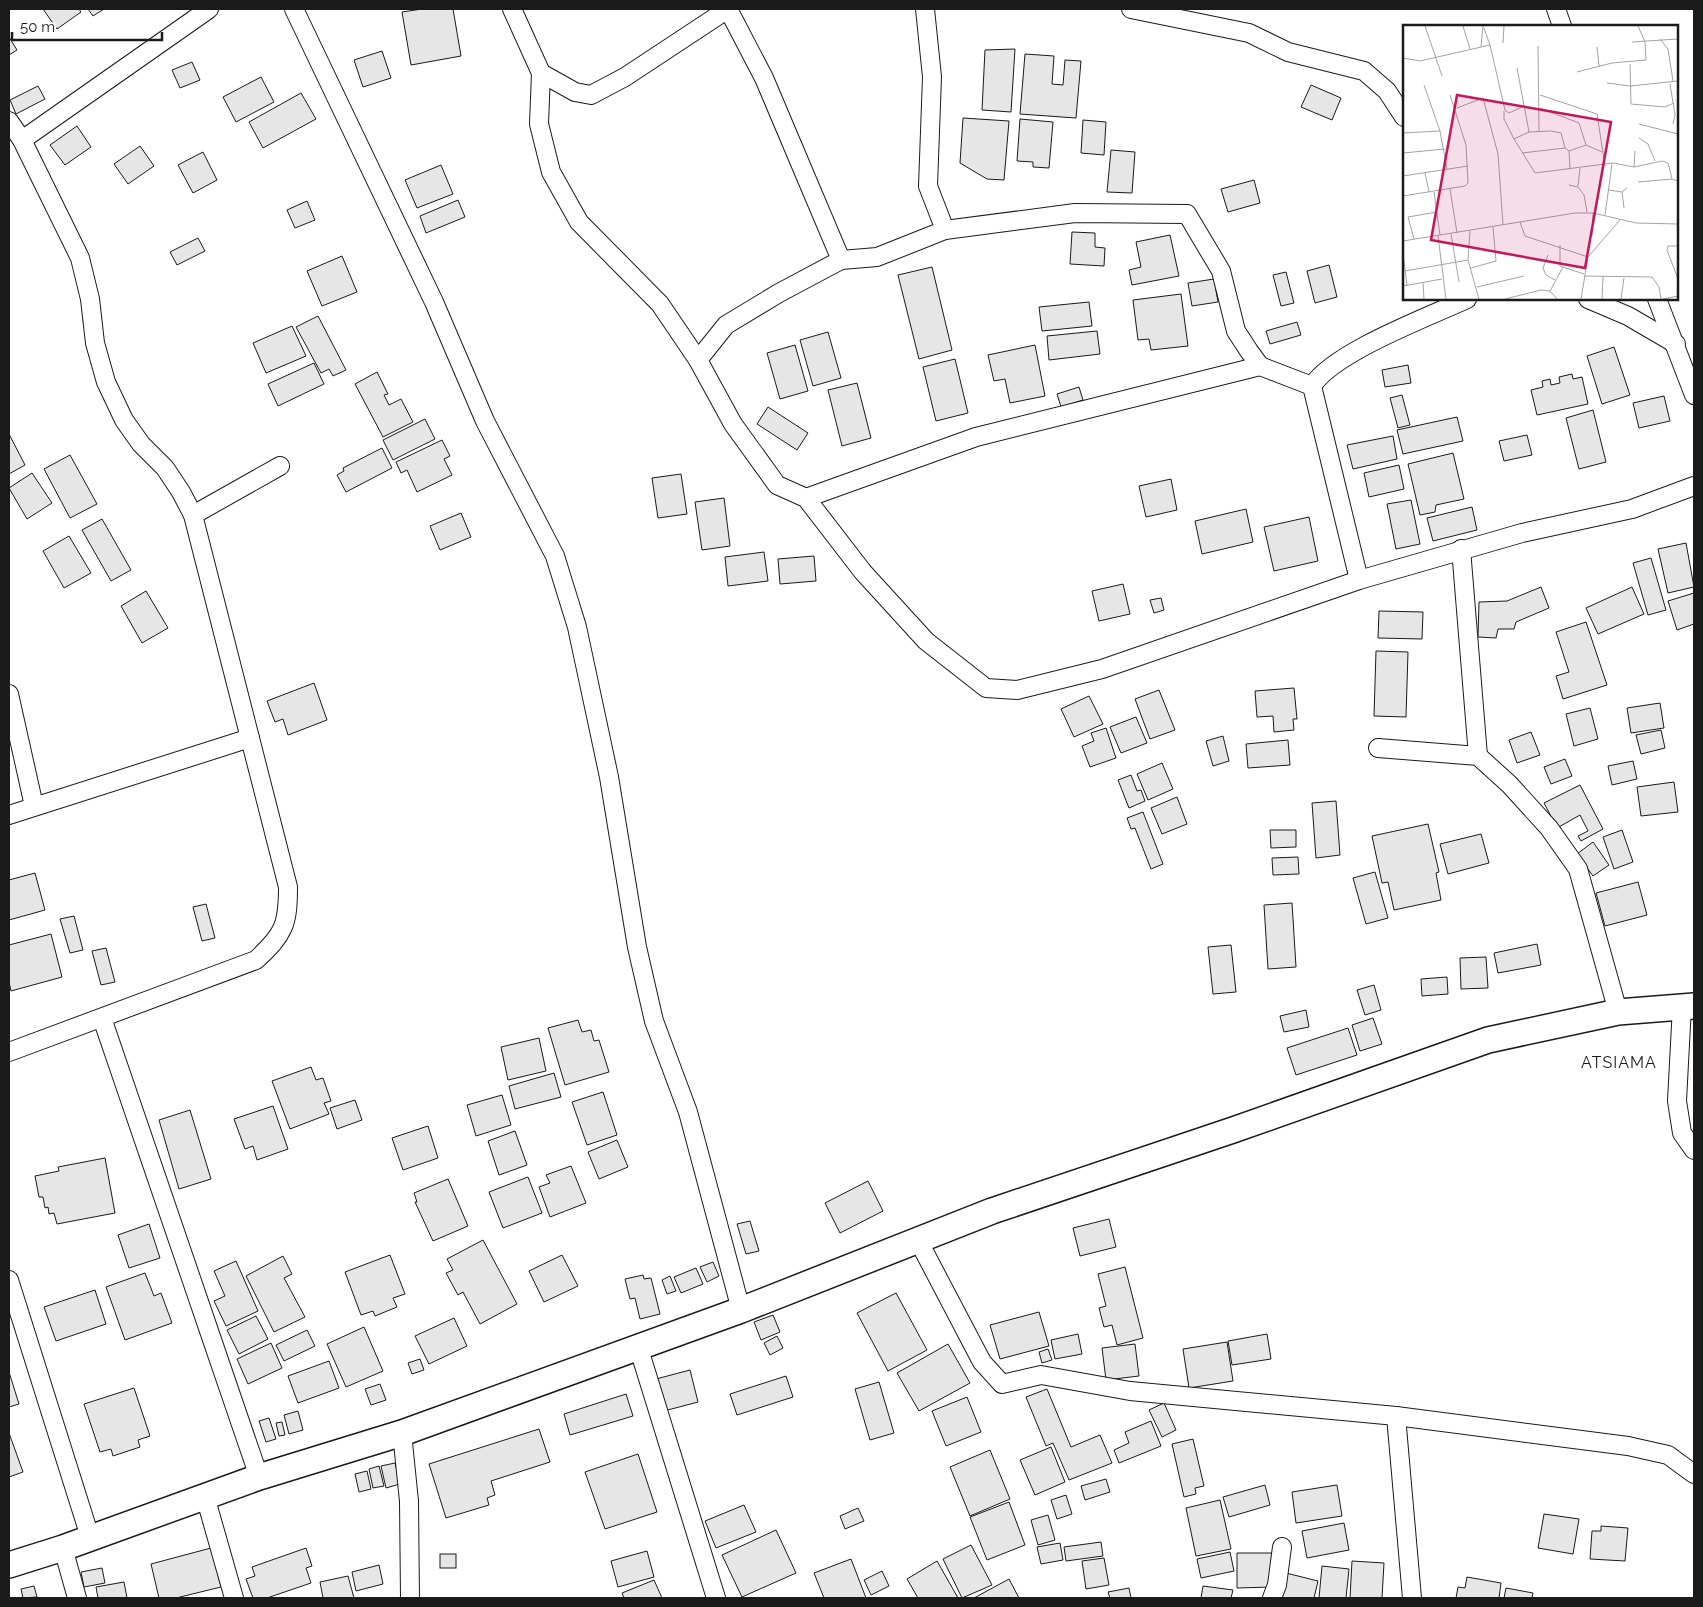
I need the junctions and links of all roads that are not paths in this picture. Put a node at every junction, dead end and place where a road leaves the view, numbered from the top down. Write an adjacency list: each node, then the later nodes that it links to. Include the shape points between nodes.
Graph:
1 (209, 9): 12 (street)
2 (294, 9): 42 (street, via 434,302 485,421 555,556 578,627 609,777 636,946 654,1021 688,1112)
3 (512, 9): 9 (street)
4 (728, 9): 9 (street, via 625,77 591,95 575,92); 14 (street, via 764,78)
5 (925, 9): 13 (street, via 932,77 928,186)
6 (1131, 9): 10 (street, via 1249,33 1288,52 1364,71 1387,91)
7 (1556, 9): 8 (street)
8 (1562, 25)
9 (541, 73): 19 (street, via 539,124 552,172 580,222 660,304)
10 (1403, 115)
11 (9, 121): 12 (street)
12 (22, 140): 26 (street, via 80,258 90,299 95,343 106,382 124,420 141,444 165,468)
13 (945, 230): 14 (street, via 877,257); 20 (street, via 1075,213 1187,214 1221,271 1236,331)
14 (841, 260): 19 (street, via 726,325)
15 (1465, 300): 21 (street, via 1362,347 1318,377)
16 (1590, 300): 18 (street, via 1628,316)
17 (1657, 300): 18 (street)
18 (1676, 344): 22 (street)
19 (698, 360): 25 (street, via 733,424 777,485)
20 (1260, 366): 21 (street); 25 (street, via 976,437)
21 (1312, 386): 28 (street)
22 (1694, 394)
23 (280, 466): 26 (street)
24 (1694, 486): 27 (street, via 1632,509)
25 (806, 498): 28 (street, via 863,572 926,641 986,688 1017,690 1102,669)
26 (193, 515): 30 (street)
27 (1462, 549): 28 (street); 32 (street)
28 (1358, 580)
29 (9, 694): 33 (street)
30 (250, 738): 33 (street); 37 (street, via 288,887 288,917 275,942 256,960)
31 (1378, 748): 32 (street)
32 (1478, 756): 36 (street, via 1549,828 1578,869)
33 (34, 806): 34 (street)
34 (9, 815)
35 (1688, 1006): 36 (street); 39 (street, via 1677,1101 1682,1133)
36 (1618, 1012): 40 (street, via 1488,1040 992,1211)
37 (102, 1018): 38 (street); 47 (street)
38 (9, 1052)
39 (1694, 1150)
40 (918, 1240): 42 (street); 44 (street, via 982,1362 1002,1384 1041,1375 1130,1392)
41 (10, 1288): 49 (street)
42 (742, 1310): 43 (street)
43 (638, 1346): 45 (street); 56 (street)
44 (1396, 1416): 46 (street, via 1628,1446 1668,1455); 58 (street)
45 (402, 1432): 47 (street); 55 (street, via 409,1501)
46 (1694, 1474)
47 (259, 1477): 48 (street)
48 (205, 1496): 49 (street); 54 (street)
49 (90, 1537): 51 (street)
50 (1282, 1547): 57 (street)
51 (63, 1548): 52 (street); 53 (street)
52 (9, 1565)
53 (77, 1598)
54 (234, 1598)
55 (410, 1598)
56 (716, 1598)
57 (1272, 1598)
58 (1412, 1598)

